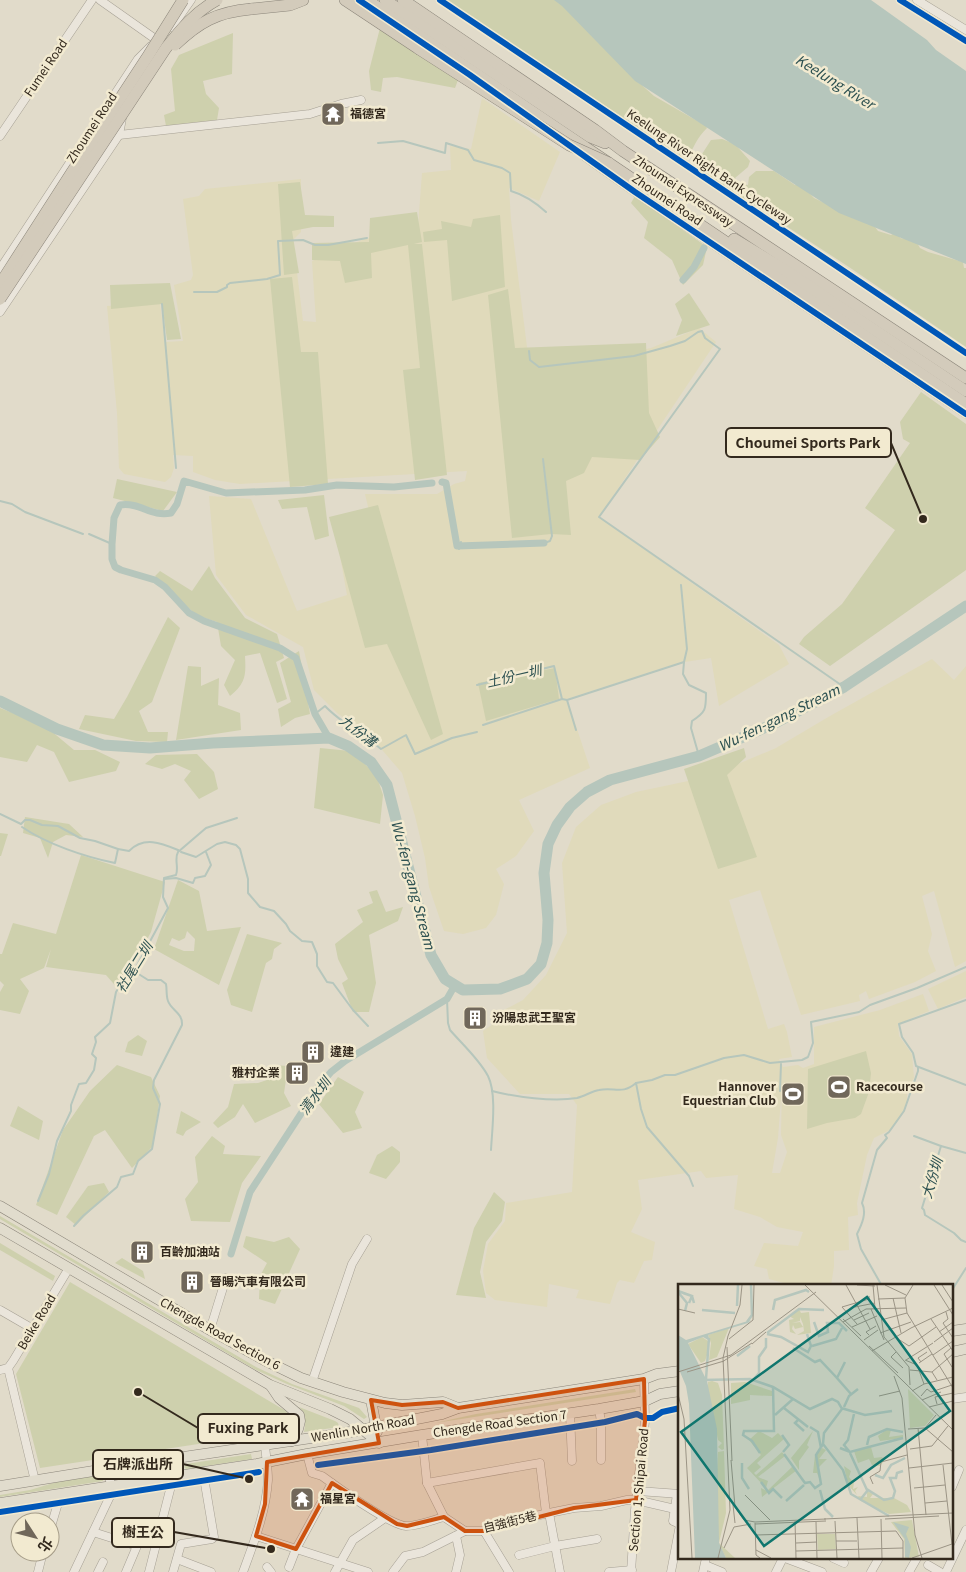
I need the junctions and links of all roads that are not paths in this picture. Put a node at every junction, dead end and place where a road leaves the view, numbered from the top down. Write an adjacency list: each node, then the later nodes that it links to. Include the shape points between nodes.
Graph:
1 (92, 0): 21 (street, Fumei Road)
2 (100, 0): 16 (street)
3 (183, 0): 18 (highway, bridge)
4 (191, 0): 16 (street, Zhoumei Road)
5 (204, 0): 18 (highway, bridge, via 177,23)
6 (217, 0): 18 (highway, bridge, via 198,12)
7 (221, 0): 17 (street, Zhoumei Road, via 201,30)
8 (303, 0): 18 (highway, bridge, via 290,5 220,14)
9 (345, 0): 23 (highway, bridge, via 569,145)
10 (358, 0): 35 (street, Zhoumei Road, via 635,192)
11 (367, 0): 23 (highway, Zhoumei Expressway, bridge)
12 (385, 0): 22 (highway, via 590,137)
13 (402, 0): 22 (highway, Zhoumei Expressway)
14 (917, 0): 15 (street)
15 (966, 30)
16 (158, 41): 17 (street); 26 (street, Zhoumei Road, via 138,59)
17 (169, 48): 20 (street, Zhoumei Road, via 133,90)
18 (153, 59): 29 (highway, bridge, via 72,172); 30 (highway, bridge)
19 (361, 100): 20 (street, via 310,114)
20 (119, 134): 28 (street, Zhoumei Road)
21 (0, 136)
22 (623, 151): 24 (highway, Zhoumei Expressway)
23 (609, 163): 25 (highway, Zhoumei Expressway)
24 (717, 213): 27 (highway); 32 (highway, Zhoumei Expressway)
25 (683, 214): 27 (highway, via 731,236); 34 (highway, Zhoumei Expressway)
26 (1, 265): 28 (street)
27 (785, 270): 33 (highway)
28 (24, 278): 31 (street, Zhoumei Road)
29 (0, 284)
30 (0, 299)
31 (0, 312)
32 (966, 378)
33 (966, 391)
34 (966, 404)
35 (966, 414)
36 (0, 1206): 43 (main road, Chengde Road Section 6)
37 (0, 1228): 39 (main road, Chengde Road Section 6)
38 (367, 1239): 48 (street, via 352,1264)
39 (69, 1268): 42 (street, Beike Road); 49 (main road, Chengde Road Section 6)
40 (226, 1278): 43 (street)
41 (0, 1310): 42 (street)
42 (33, 1329): 44 (street, Beike Road)
43 (210, 1330): 48 (main road, Chengde Road Section 6)
44 (8, 1368): 45 (street); 71 (street)
45 (0, 1370)
46 (678, 1371): 47 (main road, Chengde Road Section 7)
47 (644, 1379): 52 (street, Section 1, Shipai Road); 53 (main road, Chengde Road Section 7)
48 (312, 1382): 51 (main road, Chengde Road Section 6)
49 (270, 1385): 57 (main road, Chengde Road Section 6, via 350,1418); 59 (main road, via 298,1415 300,1421)
50 (678, 1391): 52 (main road, Chengde Road Section 7)
51 (371, 1400): 53 (main road, Chengde Road Section 6, via 402,1405 444,1402); 56 (main road)
52 (645, 1401): 54 (main road, Chengde Road Section 7); 77 (street, Section 1, Shipai Road)
53 (458, 1408): 56 (main road, Wenlin North Road)
54 (599, 1409): 55 (main road, Chengde Road Section 7); 64 (street)
55 (570, 1414): 58 (main road, Chengde Road Section 7); 65 (street)
56 (376, 1427): 57 (main road, Wenlin North Road); 60 (main road)
57 (364, 1429): 59 (main road, Wenlin North Road); 60 (main road)
58 (422, 1436): 60 (main road, Chengde Road Section 7); 74 (street)
59 (292, 1441): 61 (main road, Wenlin North Road)
60 (379, 1443): 62 (main road, Wenlin North Road)
61 (265, 1445): 63 (main road, Wenlin North Road); 66 (street)
62 (307, 1454): 66 (main road, Wenlin North Road); 73 (street, via 312,1473)
63 (173, 1459): 67 (main road, Wenlin North Road); 70 (street)
64 (601, 1460)
65 (572, 1461)
66 (267, 1462): 69 (main road, Wenlin North Road); 94 (street, via 265,1504)
67 (108, 1469): 71 (main road, Wenlin North Road); 76 (street)
68 (959, 1470): 72 (street)
69 (203, 1472): 70 (main road, Wenlin North Road); 101 (street, via 214,1537 181,1544)
70 (176, 1476): 76 (main road, Wenlin North Road); 118 (street)
71 (35, 1481): 75 (main road, Wenlin North Road)
72 (954, 1482)
73 (332, 1483): 87 (street); 98 (street)
74 (427, 1483): 85 (street, via 540,1463); 86 (street)
75 (0, 1486)
76 (111, 1486): 78 (main road, Wenlin North Road); 92 (street, via 112,1492)
77 (638, 1491): 79 (street); 81 (street, Section 1, Shipai Road)
78 (57, 1494): 82 (main road, Wenlin North Road); 84 (street)
79 (678, 1494)
80 (678, 1498): 83 (street)
81 (636, 1500): 83 (street); 85 (street, 自強街5巷); 114 (street, Section 1, Shipai Road)
82 (0, 1503)
83 (675, 1509): 88 (street, via 673,1520)
84 (55, 1512)
85 (548, 1513): 91 (street, 自強街5巷); 97 (street)
86 (444, 1517): 87 (street, via 407,1526); 90 (street, 自強街5巷)
87 (386, 1518): 109 (street, via 353,1540)
88 (678, 1523)
89 (966, 1530): 100 (street)
90 (465, 1531): 91 (street, 自強街5巷); 95 (street)
91 (484, 1531): 126 (street)
92 (93, 1532): 115 (street); 117 (street, via 137,1546)
93 (678, 1535): 129 (street)
94 (256, 1536): 98 (street); 121 (street)
95 (456, 1536): 124 (street, via 423,1552 405,1556); 125 (street, via 460,1554)
96 (597, 1539): 97 (street)
97 (555, 1546): 99 (street); 127 (street)
98 (296, 1549): 109 (street); 113 (street)
99 (519, 1555)
100 (954, 1555)
101 (177, 1559): 119 (street); 120 (street)
102 (783, 1560): 131 (street)
103 (789, 1560): 132 (street)
104 (837, 1560): 110 (street)
105 (878, 1560): 133 (street)
106 (915, 1560): 134 (street)
107 (952, 1560): 136 (street)
108 (103, 1562): 116 (street)
109 (342, 1563): 122 (street); 123 (street)
110 (844, 1563)
111 (704, 1565): 130 (street)
112 (928, 1565): 135 (street)
113 (289, 1567)
114 (631, 1571): 128 (street)
115 (74, 1572)
116 (98, 1572)
117 (126, 1572)
118 (149, 1572)
119 (172, 1572)
120 (210, 1572)
121 (243, 1572)
122 (335, 1572)
123 (368, 1572)
124 (393, 1572)
125 (456, 1572)
126 (510, 1572)
127 (560, 1572)
128 (609, 1572)
129 (671, 1572)
130 (722, 1572)
131 (776, 1572)
132 (822, 1572)
133 (871, 1572)
134 (908, 1572)
135 (940, 1572)
136 (946, 1572)

